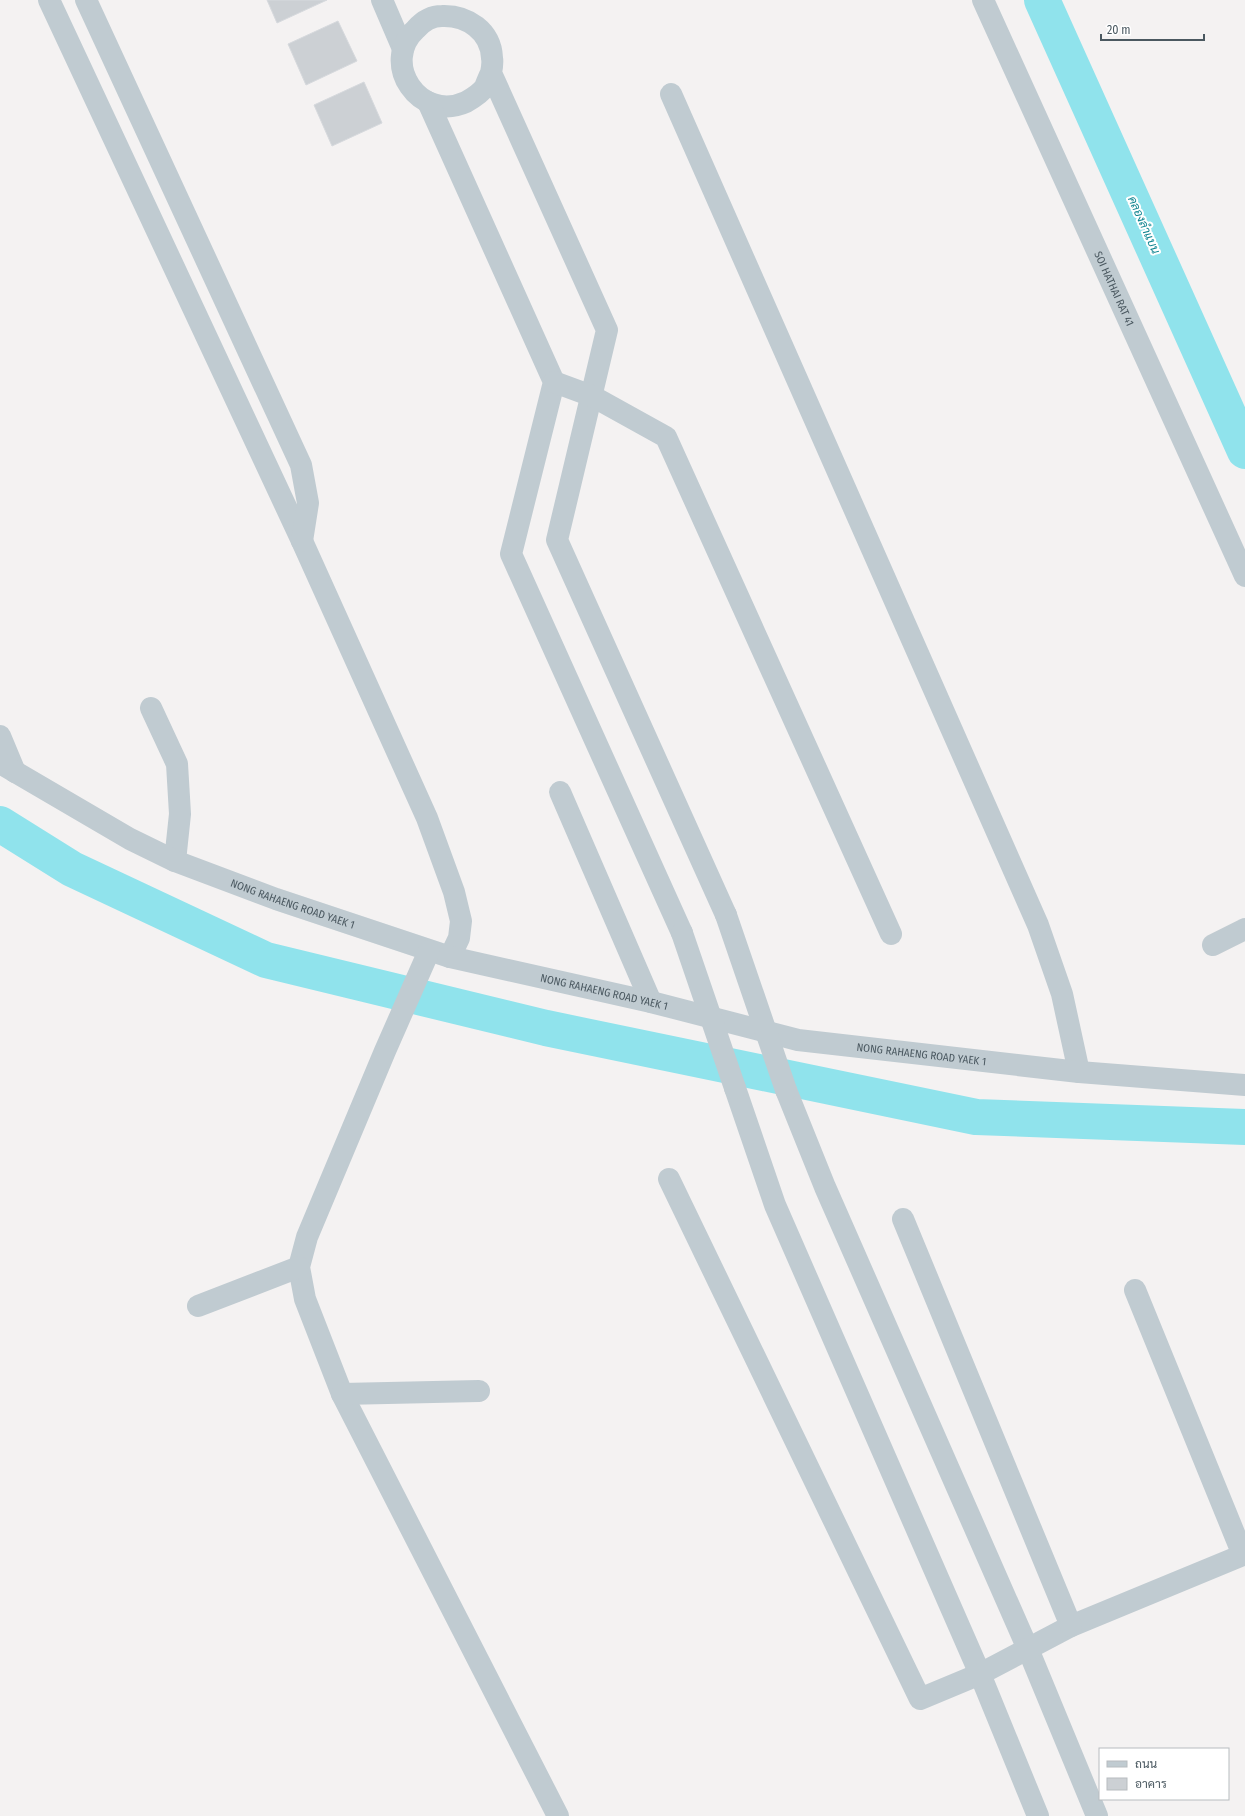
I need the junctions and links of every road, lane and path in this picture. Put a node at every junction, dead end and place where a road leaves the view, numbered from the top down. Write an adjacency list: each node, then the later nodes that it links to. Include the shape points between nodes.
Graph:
1 (48, 0): 13 (street)
2 (86, 0): 13 (street, via 301,465 308,502)
3 (382, 0): 7 (street)
4 (458, 0): 6 (street)
5 (983, 0): 14 (street, SOI HATHAI RAT 41)
6 (466, 20): 7 (street, via 451,15 435,16 421,23 409,34); 8 (street, via 480,28 488,41 492,57)
7 (403, 49): 10 (street, via 402,65 406,80 414,93)
8 (491, 73): 10 (street, via 484,88 474,98 459,105 443,106); 12 (street, via 608,330)
9 (671, 94): 25 (street, via 1038,926 1062,994)
10 (428, 102): 11 (street)
11 (554, 382): 12 (street); 37 (street, bridge, via 511,554 682,933 775,1205)
12 (592, 396): 21 (street, via 666,437); 36 (street, bridge, via 557,540 726,915 786,1090 828,1194)
13 (302, 541): 23 (street, via 427,818 454,892 461,921 459,938)
14 (1245, 576)
15 (151, 708): 19 (street, via 177,764 180,814)
16 (0, 736): 17 (street)
17 (7, 768): 19 (street, NONG RAHAENG ROAD YAEK 1, via 130,839)
18 (560, 792): 24 (street)
19 (174, 860): 23 (street, NONG RAHAENG ROAD YAEK 1, via 276,899)
20 (1245, 928): 22 (street)
21 (891, 934)
22 (1212, 945)
23 (440, 954): 24 (street, NONG RAHAENG ROAD YAEK 1); 29 (street, via 411,994 385,1051 306,1237)
24 (651, 1002): 25 (street, NONG RAHAENG ROAD YAEK 1, via 798,1040)
25 (1079, 1072): 26 (street, NONG RAHAENG ROAD YAEK 1)
26 (1245, 1085)
27 (669, 1178): 37 (street, via 920,1699)
28 (903, 1219): 35 (street)
29 (299, 1267): 31 (street); 33 (street, via 305,1298)
30 (1135, 1290): 34 (street)
31 (198, 1306)
32 (480, 1391): 33 (street)
33 (342, 1394): 38 (street)
34 (1244, 1557): 35 (street)
35 (1071, 1626): 36 (street)
36 (1028, 1649): 37 (street); 40 (street)
37 (980, 1674): 39 (street)
38 (558, 1816)
39 (1038, 1816)
40 (1097, 1816)

